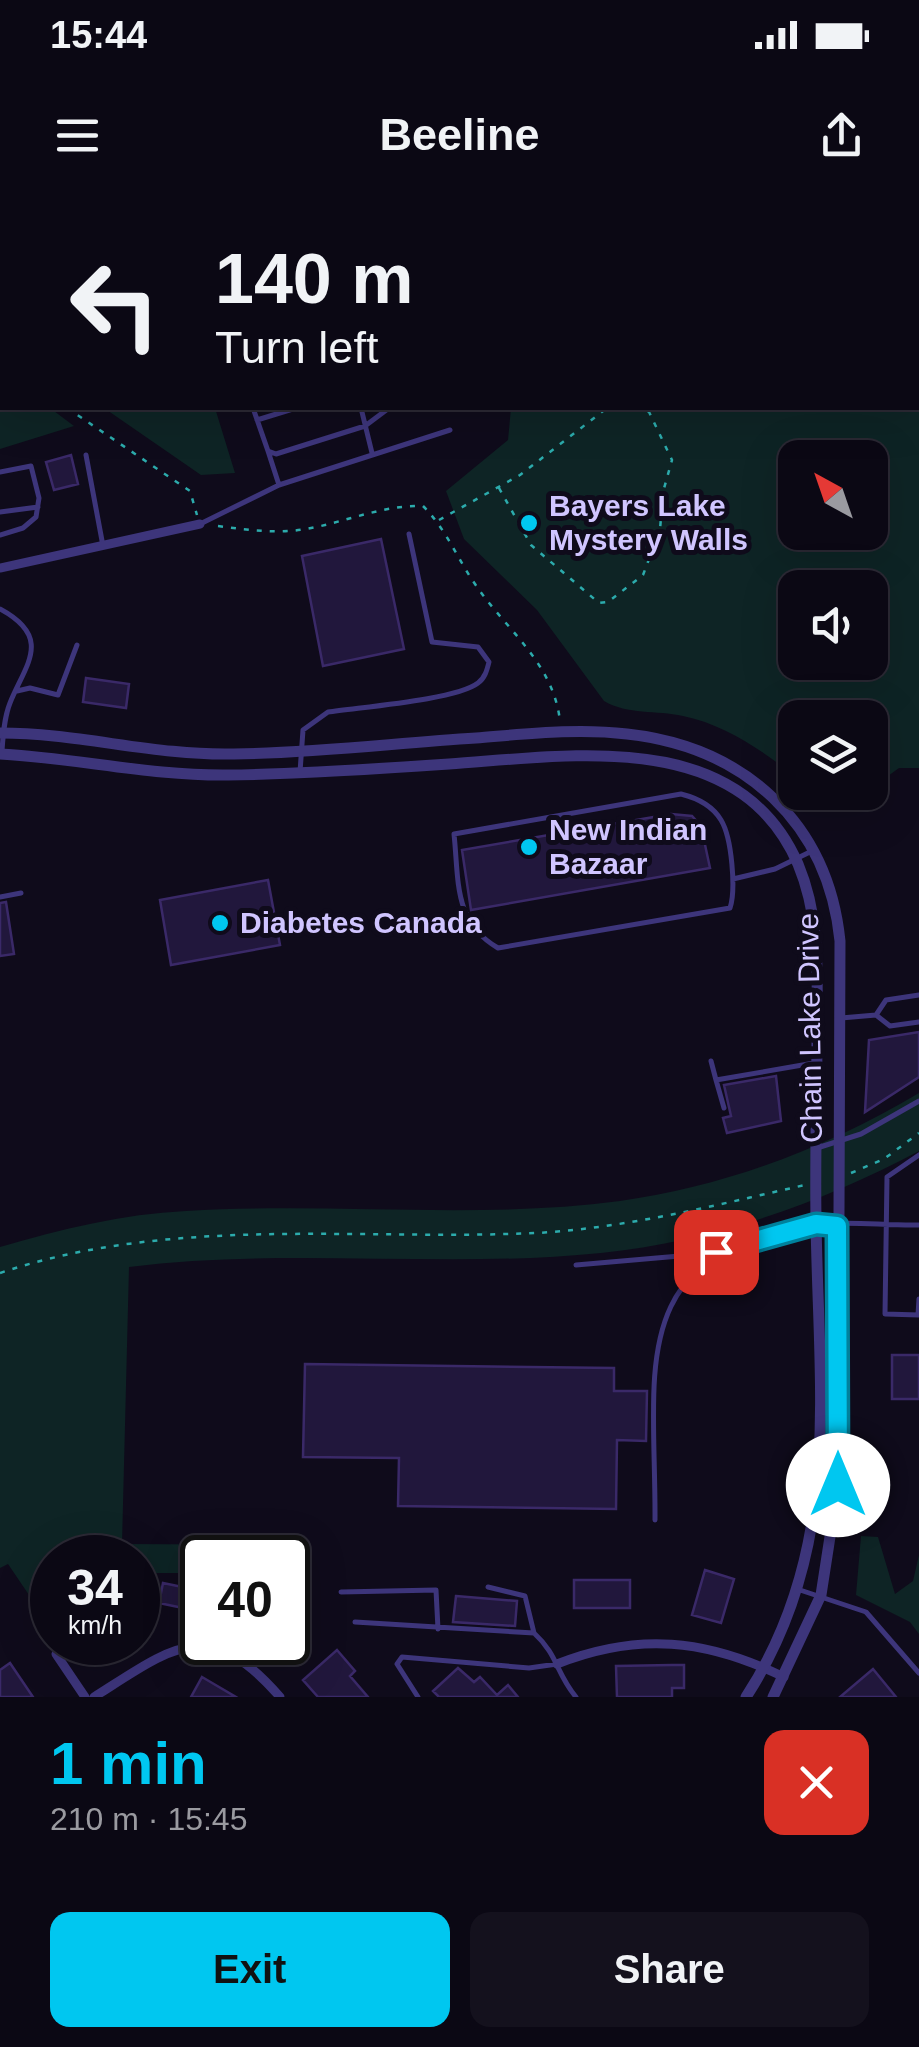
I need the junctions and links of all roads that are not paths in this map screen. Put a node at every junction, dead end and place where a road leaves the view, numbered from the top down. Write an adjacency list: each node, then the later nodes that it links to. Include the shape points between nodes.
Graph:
1 (254, 410): 5 (lane)
2 (290, 410): 5 (lane)
3 (361, 410): 6 (lane)
4 (386, 410): 6 (lane)
5 (258, 420): 8 (lane)
6 (365, 426): 8 (lane); 9 (lane)
7 (450, 430): 9 (lane)
8 (268, 451): 12 (lane)
9 (372, 453): 12 (lane)
10 (86, 455): 18 (lane)
11 (0, 472): 13 (lane, via 31,466)
12 (279, 485): 15 (lane)
13 (38, 507): 14 (lane); 17 (lane, via 22,528)
14 (0, 512)
15 (200, 524): 18 (street)
16 (410, 534): 24 (lane, via 432,642 478,646 489,662 486,673 456,692 328,712 303,730)
17 (0, 535)
18 (103, 546): 19 (street)
19 (0, 568)
20 (0, 609): 22 (lane, via 15,618 32,648)
21 (77, 645): 22 (lane, via 58,695)
22 (17, 691): 23 (lane)
23 (2, 733): 24 (street, Chain Lake Drive, via 186,754); 25 (lane)
24 (304, 749): 26 (lane); 27 (street, Chain Lake Drive, via 562,732 628,734 690,747 734,766 772,793)
25 (1, 754): 26 (street, Chain Lake Drive, via 170,773)
26 (300, 772): 28 (street, Chain Lake Drive, via 588,754 644,757 696,770 743,796)
27 (815, 850): 28 (lane); 34 (street, Chain Lake Drive, via 838,919)
28 (796, 860): 29 (lane); 37 (street, Chain Lake Drive, via 817,940)
29 (734, 879): 29 (lane, via 730,908 498,948 472,929 454,834 681,794 701,799 722,821)
30 (20, 894): 31 (lane)
31 (0, 897)
32 (919, 995): 33 (lane, via 886,1000)
33 (876, 1015): 34 (lane); 35 (lane, via 890,1026)
34 (838, 1018): 39 (street, Chain Lake Drive)
35 (919, 1022)
36 (711, 1062): 38 (lane)
37 (816, 1062): 38 (lane); 40 (street, Chain Lake Drive)
38 (716, 1080): 42 (lane)
39 (837, 1087): 40 (lane); 43 (street, Chain Lake Drive)
40 (816, 1089): 44 (street, Chain Lake Drive)
41 (919, 1101): 43 (lane)
42 (724, 1108)
43 (838, 1144): 44 (lane); 48 (street, Chain Lake Drive)
44 (817, 1148): 46 (street, Chain Lake Drive)
45 (919, 1154): 49 (lane, via 887,1176)
46 (816, 1224): 48 (lane); 50 (lane); 56 (street, Chain Lake Drive, via 817,1492)
47 (919, 1225): 49 (lane)
48 (837, 1226): 49 (lane); 58 (street, Chain Lake Drive, via 838,1485)
49 (886, 1226): 53 (lane, via 885,1314)
50 (716, 1252): 51 (lane); 54 (lane, via 684,1280 657,1338)
51 (576, 1265)
52 (919, 1299): 53 (lane)
53 (919, 1314)
54 (655, 1520)
55 (488, 1587): 61 (lane, via 524,1596)
56 (800, 1590): 58 (lane); 66 (street, Chain Lake Drive)
57 (341, 1592): 60 (lane, via 436,1590)
58 (821, 1595): 67 (lane, via 866,1612); 68 (street, Chain Lake Drive)
59 (355, 1622): 60 (lane)
60 (438, 1629): 61 (lane)
61 (534, 1633): 63 (lane, via 553,1650)
62 (180, 1649): 70 (street)
63 (557, 1664): 66 (street, via 611,1646 656,1641 712,1648); 72 (lane, via 529,1668 402,1657 400,1675); 73 (lane)
64 (63, 1665): 69 (street)
65 (251, 1665): 71 (street)
66 (765, 1668): 68 (street); 74 (street, Chain Lake Drive)
67 (919, 1672)
68 (784, 1677): 75 (street, Chain Lake Drive)
69 (85, 1697)
70 (94, 1697)
71 (280, 1697)
72 (418, 1697)
73 (576, 1697)
74 (746, 1697)
75 (772, 1697)

